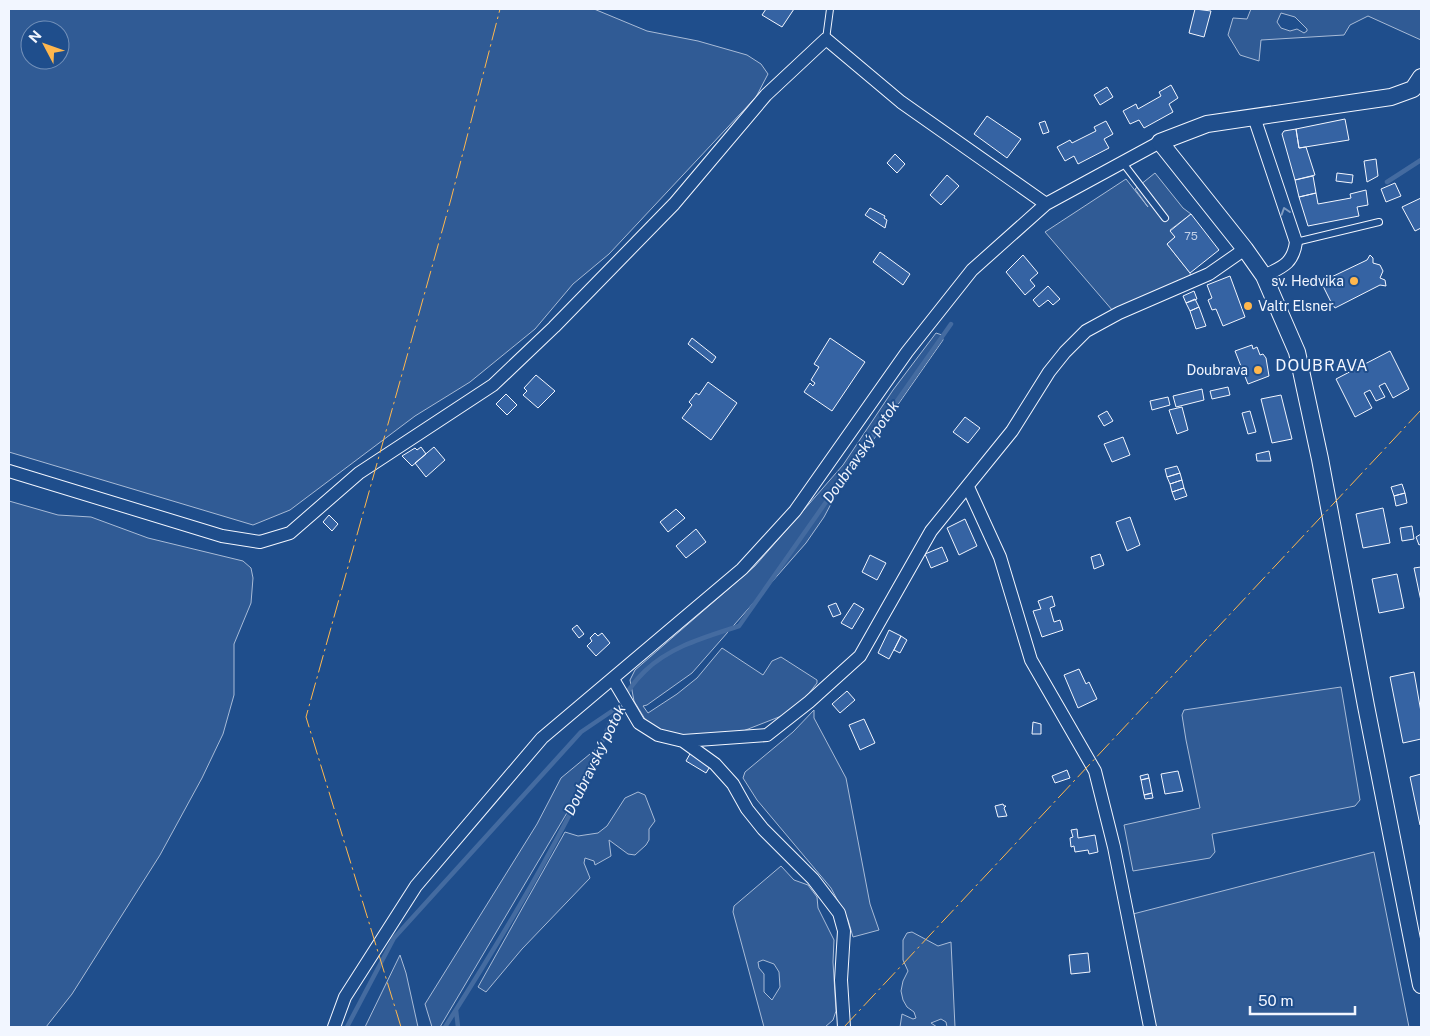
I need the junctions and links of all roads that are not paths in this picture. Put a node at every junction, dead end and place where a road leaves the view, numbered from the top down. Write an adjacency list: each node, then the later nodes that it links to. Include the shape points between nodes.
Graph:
1 (830, 9): 2 (lane)
2 (826, 39): 7 (street, via 901,102); 13 (street, via 766,94 674,204 493,385 359,473 290,533 260,542 222,536)
3 (1418, 88): 4 (street, via 1391,97)
4 (1254, 117): 5 (street, via 1207,124); 10 (street, one-way to 4)
5 (1160, 142): 6 (street); 11 (street)
6 (1123, 163): 7 (street); 8 (lane)
7 (1046, 204): 15 (street, via 972,270 907,352 795,511 742,569)
8 (1165, 218)
9 (1379, 222): 10 (lane)
10 (1296, 242): 12 (street, via 1290,262)
11 (1245, 249): 12 (street); 14 (street, via 1209,274 1086,331 1049,372 1012,431)
12 (1264, 276): 17 (street, via 1297,352)
13 (9, 471)
14 (968, 487): 16 (street, via 930,531 860,656 809,702 767,734); 20 (street, via 1000,557 1031,660 1095,771)
15 (613, 679): 16 (street, via 639,723 658,735); 18 (street, via 542,738 416,886 345,997)
16 (683, 741): 19 (street, via 715,764 733,784 763,829 813,879 839,913 844,931 841,980)
17 (1421, 985)
18 (334, 1027)
19 (844, 1027)
20 (1150, 1027)

